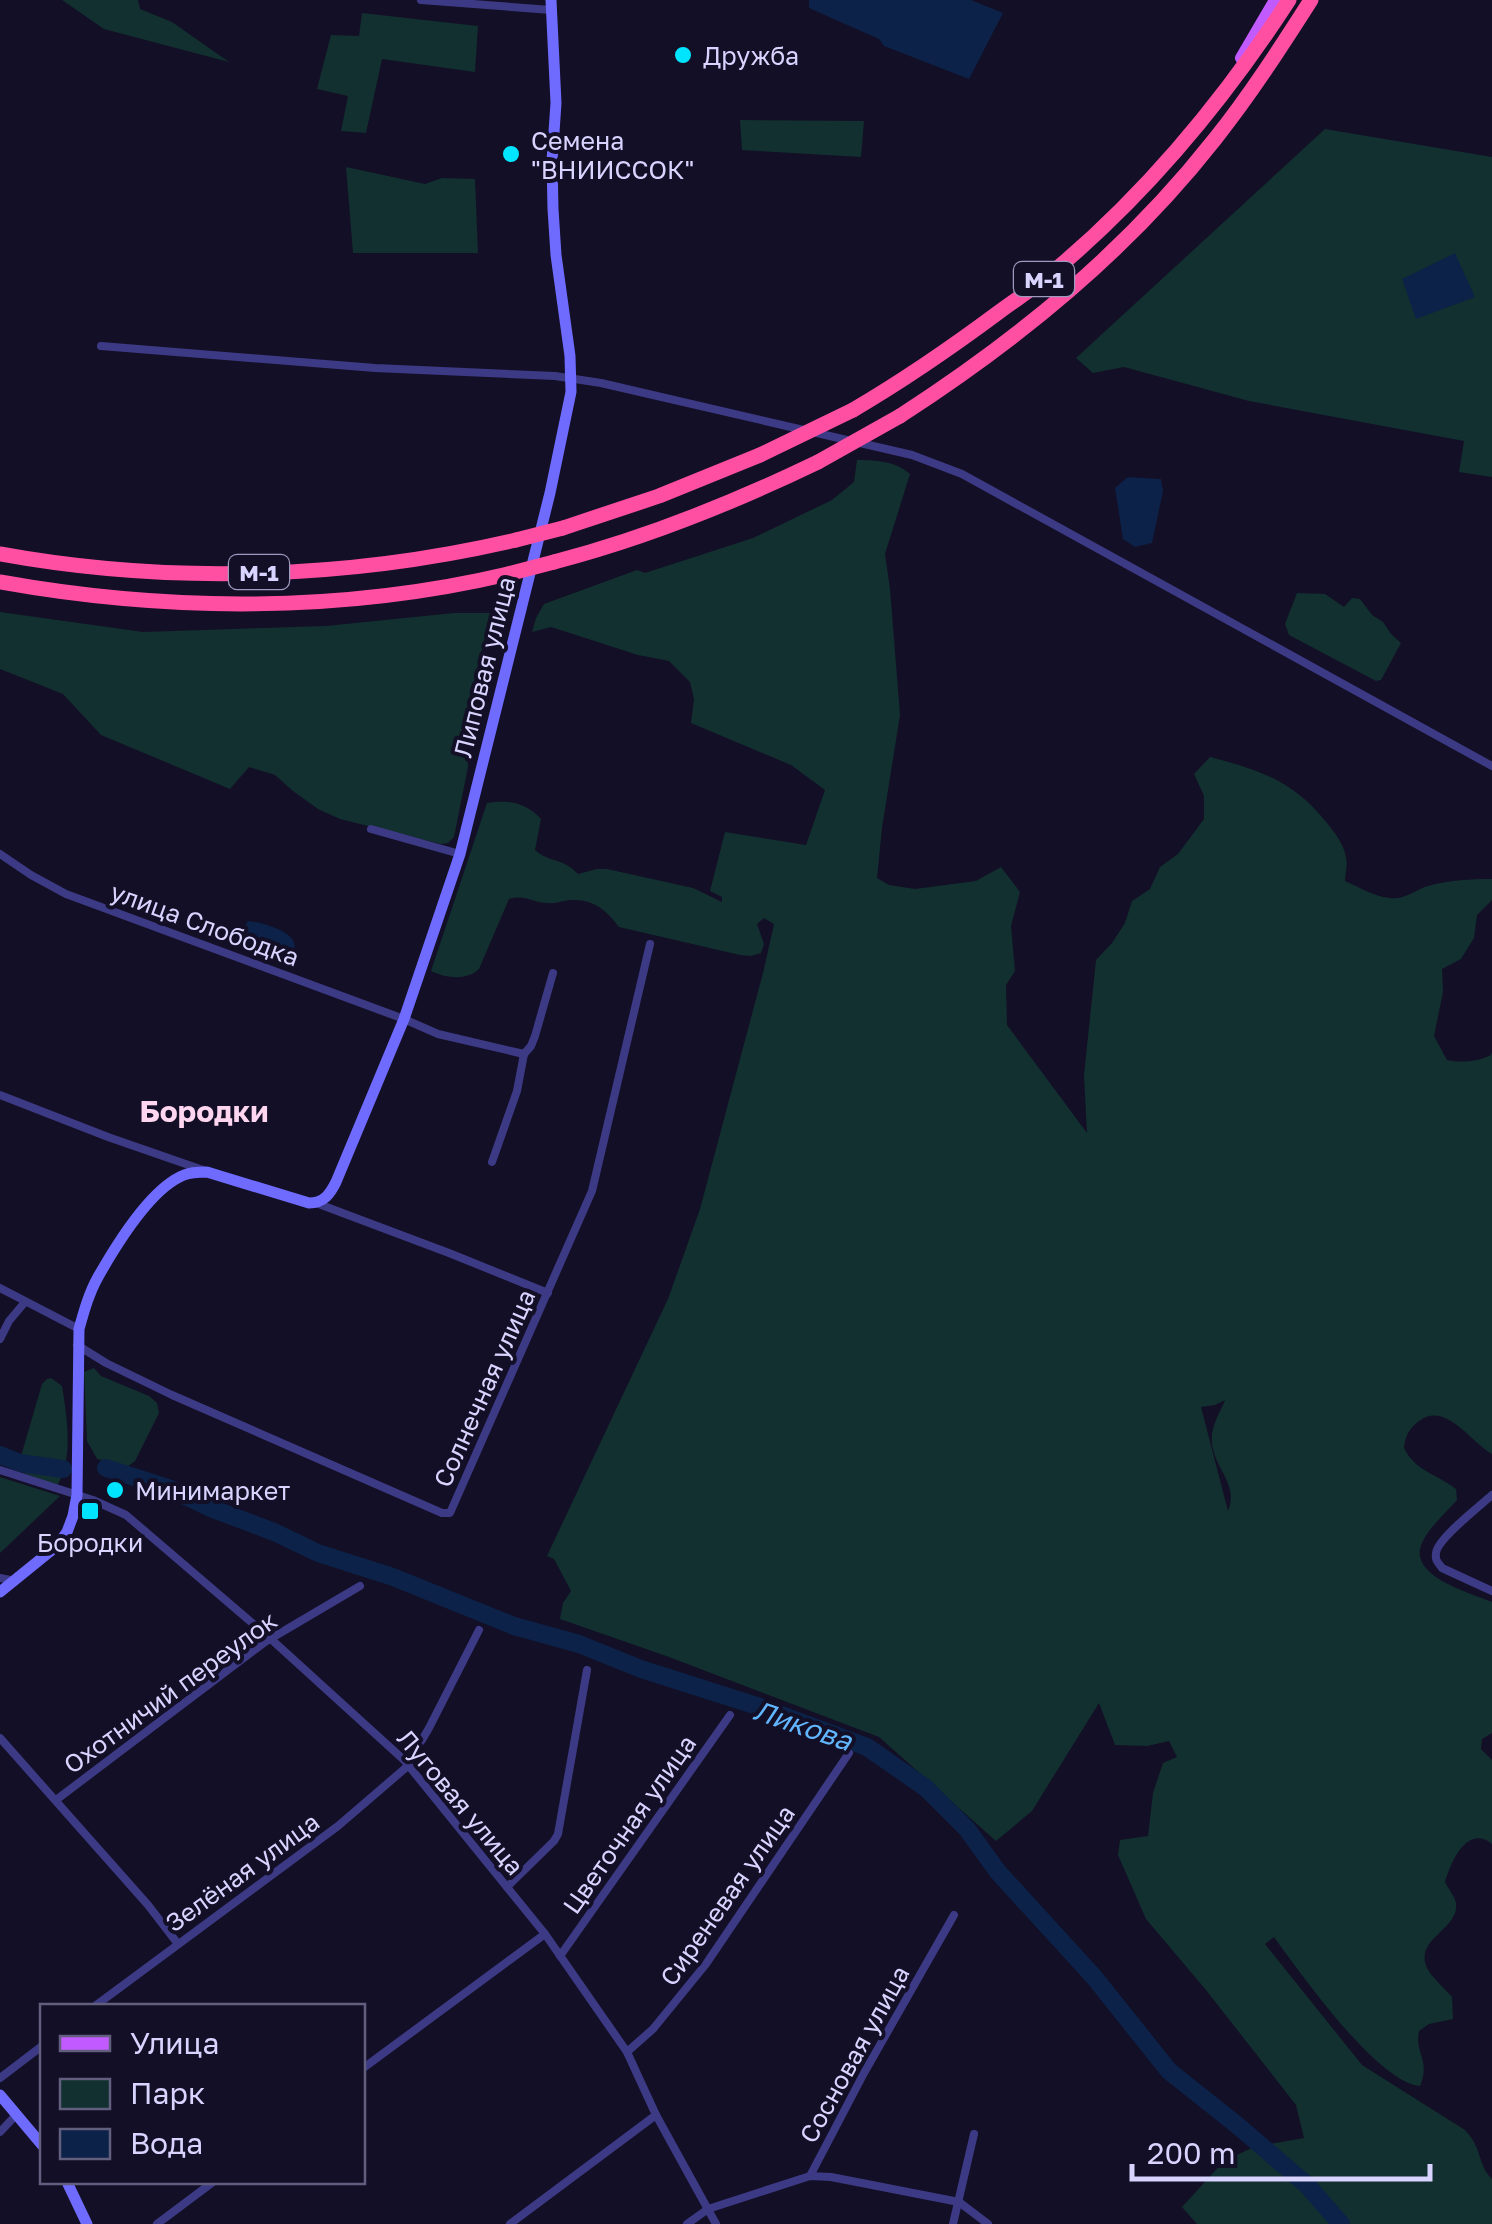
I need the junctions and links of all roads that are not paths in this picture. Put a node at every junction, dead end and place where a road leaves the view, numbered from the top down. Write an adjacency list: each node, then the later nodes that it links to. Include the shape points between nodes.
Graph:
1 (421, 0): 5 (street)
2 (1275, 0): 6 (main road)
3 (1289, 0): 6 (highway, М-1)
4 (1314, 0): 10 (highway, М-1, bridge, via 1216,138 1092,273 900,416 715,509 508,574 371,597 172,602)
5 (551, 5): 8 (street, Липовая улица, via 553,210)
6 (1206, 115): 9 (highway, М-1, bridge, via 1143,188 1053,272 953,346 853,410 659,496 475,550 367,566 175,573)
7 (101, 346): 8 (street)
8 (572, 379): 11 (street, via 940,464); 14 (street, Липовая улица)
9 (0, 554)
10 (0, 582)
11 (1492, 766)
12 (371, 829): 14 (street)
13 (0, 854): 17 (street, улица Слободка, via 66,894)
14 (460, 854): 17 (street, Липовая улица)
15 (650, 944): 24 (street, Солнечная улица, via 592,1191)
16 (553, 973): 18 (street)
17 (404, 1019): 18 (street, улица Слободка); 22 (street, Липовая улица, via 336,1182)
18 (524, 1054): 20 (street)
19 (0, 1095): 21 (street)
20 (492, 1162)
21 (207, 1172): 22 (street); 26 (street, via 180,1176 137,1219 98,1278)
22 (316, 1203): 24 (street)
23 (0, 1288): 25 (street)
24 (548, 1294): 26 (street, Солнечная улица, via 447,1514 172,1396 106,1363)
25 (25, 1302): 26 (street); 27 (street)
26 (78, 1335): 29 (street)
27 (0, 1338)
28 (0, 1470): 29 (street, Луговая улица)
29 (76, 1494): 32 (street, via 67,1532); 37 (street, Луговая улица, via 126,1515)
30 (1492, 1495): 34 (street, via 1440,1542 1436,1555 1442,1568)
31 (0, 1578): 32 (street)
32 (15, 1581): 35 (street)
33 (360, 1586): 37 (street, Охотничий переулок)
34 (1492, 1590)
35 (0, 1592)
36 (479, 1630): 42 (street, Зелёная улица)
37 (272, 1640): 42 (street, Луговая улица); 43 (street, Охотничий переулок)
38 (587, 1670): 44 (street, via 558,1834)
39 (730, 1715): 48 (street, Цветочная улица)
40 (0, 1738): 43 (street)
41 (850, 1753): 51 (street, Сиреневая улица, via 706,1964)
42 (406, 1762): 44 (street, Луговая улица); 47 (street, Зелёная улица, via 338,1826)
43 (56, 1800): 47 (street)
44 (507, 1888): 46 (street, Луговая улица)
45 (954, 1914): 60 (street, Сосновая улица)
46 (545, 1934): 48 (street, Луговая улица); 52 (street)
47 (178, 1944): 49 (street, Зелёная улица)
48 (560, 1956): 51 (street, Луговая улица)
49 (98, 2004)
50 (40, 2048): 53 (street)
51 (626, 2052): 56 (street, Луговая улица)
52 (365, 2068)
53 (0, 2078)
54 (0, 2095): 55 (street)
55 (17, 2114): 57 (street); 59 (street)
56 (656, 2115): 64 (street, Луговая улица); 67 (street)
57 (0, 2132)
58 (974, 2134): 63 (street)
59 (40, 2142)
60 (810, 2176): 63 (street); 64 (street)
61 (68, 2184): 65 (street)
62 (210, 2184): 66 (street)
63 (958, 2202): 70 (street); 71 (street)
64 (708, 2209): 68 (street); 69 (street, Луговая улица)
65 (87, 2224)
66 (156, 2224)
67 (510, 2224)
68 (687, 2224)
69 (716, 2224)
70 (953, 2224)
71 (988, 2224)

